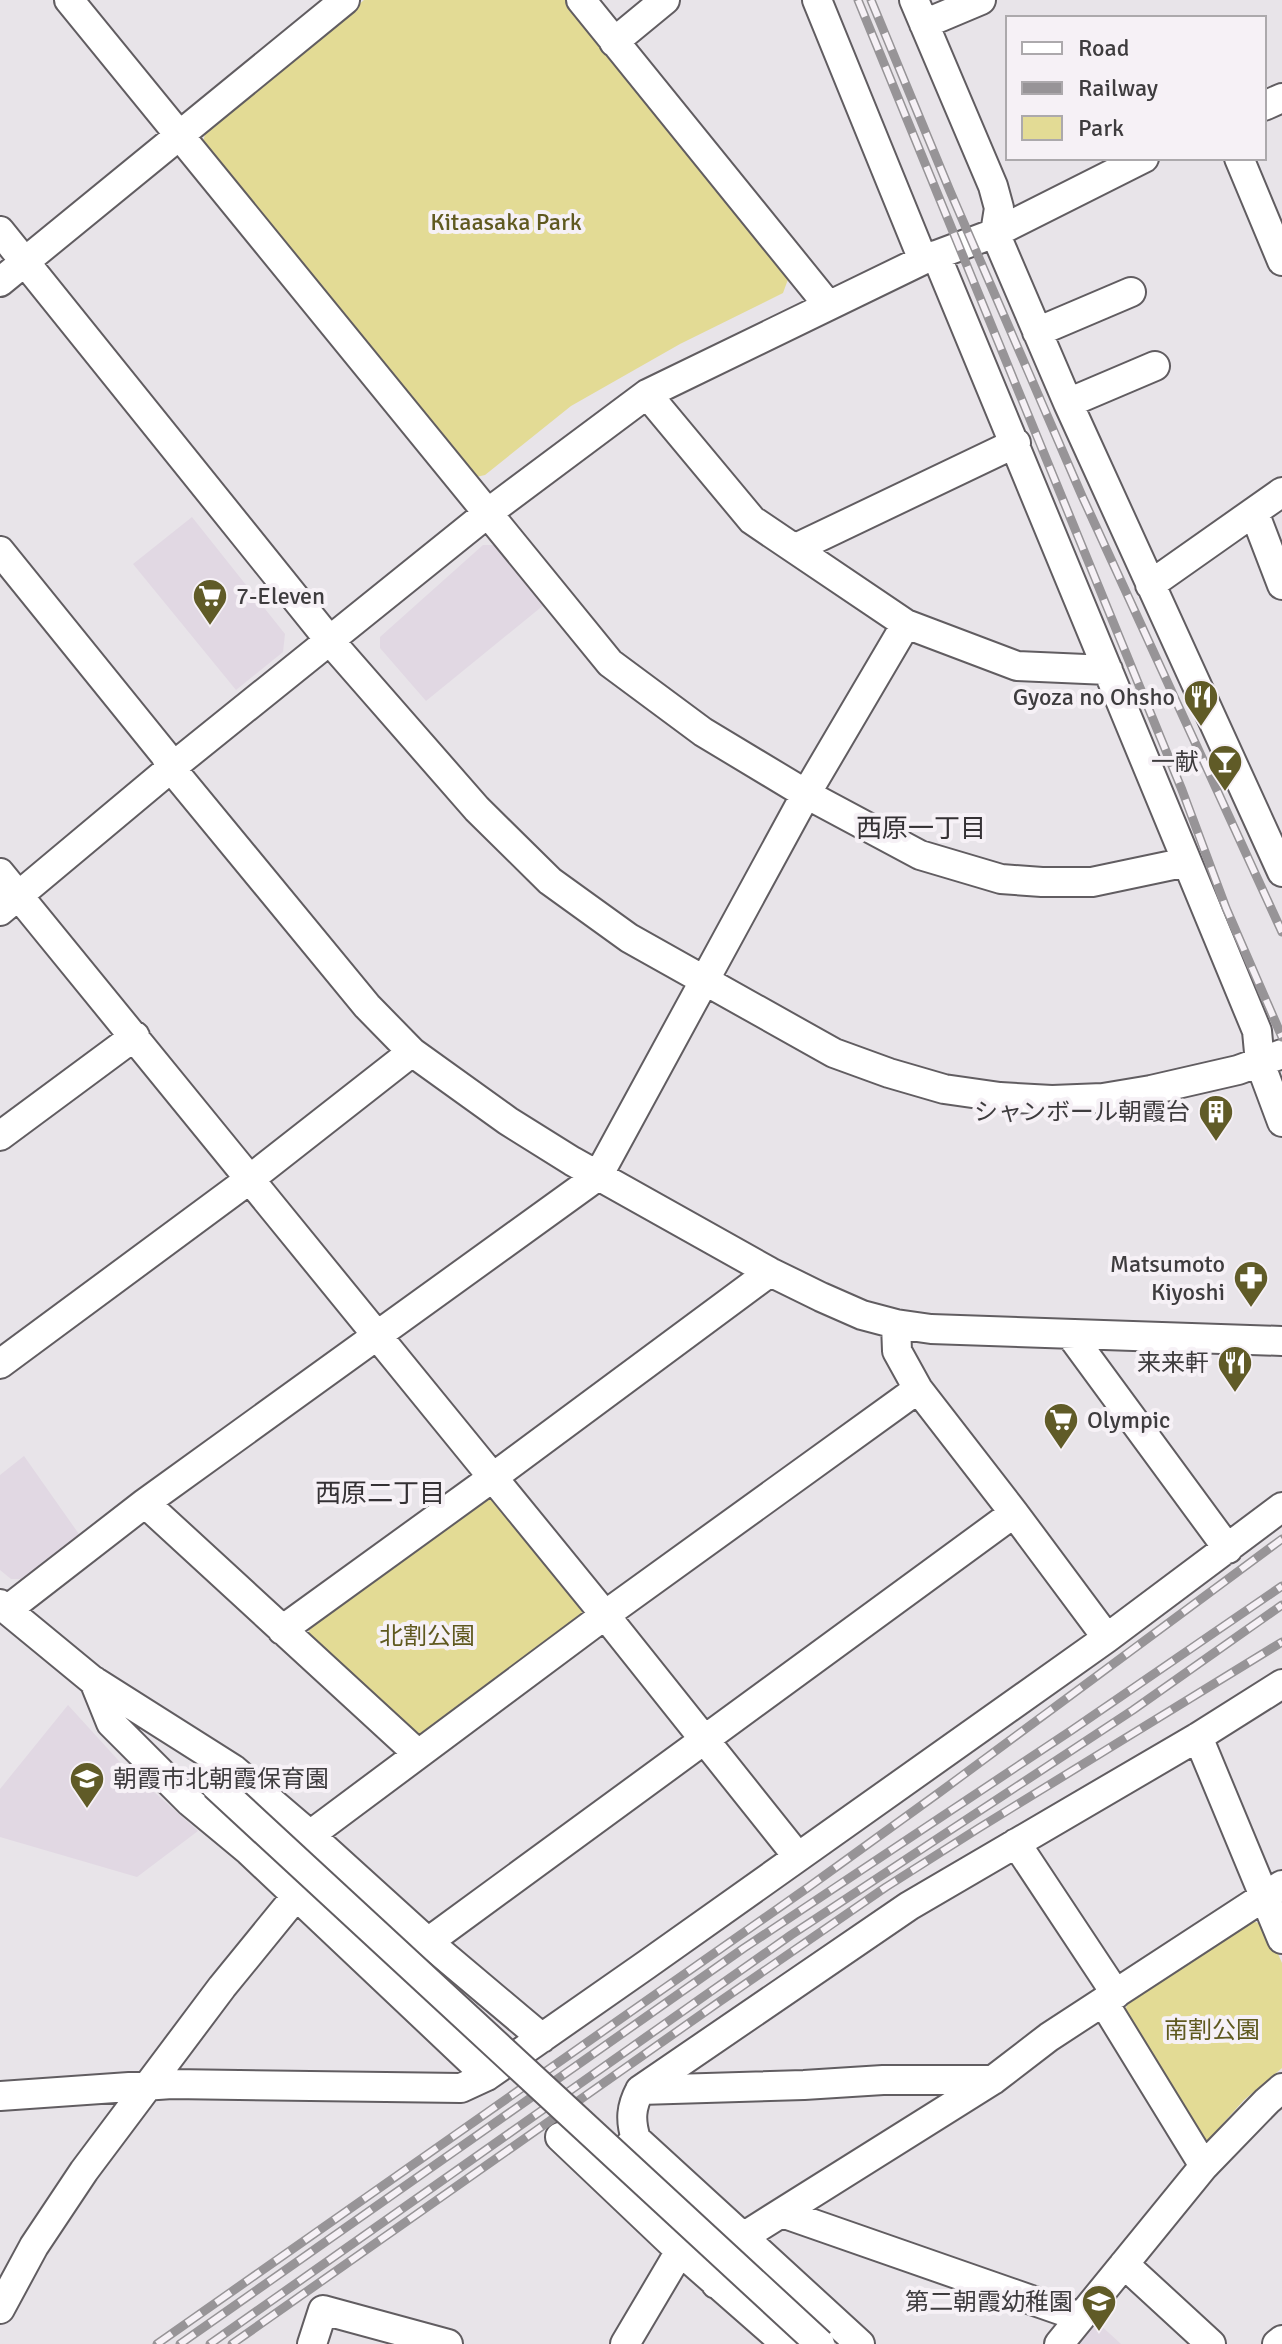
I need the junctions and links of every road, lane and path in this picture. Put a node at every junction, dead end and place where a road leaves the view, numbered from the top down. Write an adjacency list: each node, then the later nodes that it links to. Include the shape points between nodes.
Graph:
1 (69, 0): 9 (street)
2 (581, 0): 8 (street)
3 (665, 0): 8 (street)
4 (817, 0): 14 (street)
5 (981, 0): 7 (street)
6 (335, 3): 9 (street)
7 (919, 12): 13 (street, via 993,186 999,208)
8 (614, 42): 19 (street)
9 (179, 135): 16 (street); 26 (street)
10 (1136, 160): 13 (street)
11 (1240, 160): 15 (street)
12 (0, 231): 16 (street)
13 (995, 233): 14 (street); 20 (street)
14 (929, 257): 19 (street); 24 (street)
15 (1282, 261)
16 (25, 262): 17 (street); 33 (street)
17 (0, 282)
18 (1131, 292): 20 (street)
19 (828, 305): 22 (street)
20 (1037, 332): 23 (street)
21 (1155, 366): 23 (street)
22 (647, 394): 26 (street); 28 (street, via 752,520)
23 (1068, 403): 30 (street)
24 (1016, 443): 28 (street); 34 (street)
25 (1282, 492): 27 (street)
26 (489, 512): 33 (street); 36 (street, via 610,663 703,732)
27 (1254, 512): 30 (street); 31 (street)
28 (796, 548): 32 (street)
29 (0, 551): 35 (street)
30 (1150, 585): 38 (street)
31 (1282, 585)
32 (906, 624): 34 (street, via 1017,666); 36 (street)
33 (330, 641): 35 (street); 41 (street, via 477,809 550,881 629,938)
34 (1108, 670): 37 (street)
35 (171, 768): 40 (street); 43 (street, via 367,1006)
36 (806, 794): 37 (street, via 920,855 1001,879 1092,882); 41 (street)
37 (1187, 862): 44 (street)
38 (1282, 871)
39 (0, 873): 40 (street)
40 (9, 904): 42 (street)
41 (705, 982): 44 (street, via 834,1053 944,1089 1000,1097 1103,1098); 47 (street)
42 (135, 1036): 46 (street); 48 (street)
43 (412, 1052): 47 (street, via 508,1121); 48 (street)
44 (1271, 1058): 45 (street)
45 (1282, 1122)
46 (0, 1136)
47 (598, 1176): 49 (street); 52 (street)
48 (250, 1179): 52 (street); 54 (street)
49 (770, 1272): 50 (street, via 862,1315); 56 (street)
50 (896, 1324): 51 (street); 55 (street, via 897,1351)
51 (1070, 1334): 53 (street); 60 (street)
52 (376, 1335): 56 (street); 57 (street)
53 (1282, 1341)
54 (0, 1364)
55 (918, 1389): 59 (street); 62 (street)
56 (492, 1478): 62 (street); 63 (street)
57 (145, 1503): 61 (street); 63 (street)
58 (1282, 1507): 60 (street)
59 (1014, 1513): 64 (street); 68 (street)
60 (1228, 1549): 64 (street)
61 (3, 1607): 65 (street)
62 (605, 1615): 68 (street); 69 (street)
63 (282, 1630): 69 (street)
64 (1107, 1638): 72 (street)
65 (94, 1681): 70 (street, via 233,1769); 74 (street, via 111,1723 190,1802); 101 (street, bridge, via 215,1785)
66 (1282, 1684): 67 (street)
67 (1198, 1737): 71 (street); 73 (street)
68 (706, 1740): 72 (street); 76 (street)
69 (417, 1753): 70 (street)
70 (310, 1835): 76 (street)
71 (1016, 1843): 77 (street); 83 (street, via 909,1906)
72 (798, 1857): 78 (street)
73 (1272, 1891): 75 (street); 77 (street)
74 (297, 1895): 79 (street); 81 (street)
75 (1282, 1939)
76 (428, 1942): 78 (street)
77 (1110, 1998): 80 (street); 87 (street)
78 (542, 2038): 79 (street)
79 (487, 2076): 81 (street, via 461,2088)
80 (993, 2080): 83 (street); 89 (street)
81 (148, 2085): 84 (street); 94 (street, via 34,2246)
82 (1282, 2088): 87 (street)
83 (640, 2090): 86 (street, via 632,2106)
84 (0, 2096)
85 (560, 2137): 88 (street)
86 (636, 2139): 88 (street); 90 (street)
87 (1204, 2166): 92 (street)
88 (600, 2175): 91 (street)
89 (782, 2213): 90 (street); 95 (street)
90 (744, 2238): 93 (street); 102 (street)
91 (680, 2251): 93 (street); 99 (street)
92 (1124, 2264): 95 (street); 104 (street)
93 (716, 2284): 100 (street)
94 (0, 2309)
95 (1080, 2317): 103 (street)
96 (1282, 2340): 105 (street)
97 (312, 2344): 98 (street, via 323,2310)
98 (448, 2344)
99 (625, 2344)
100 (786, 2344)
101 (820, 2344)
102 (860, 2344)
103 (1059, 2344)
104 (1211, 2344)
105 (1277, 2344)

